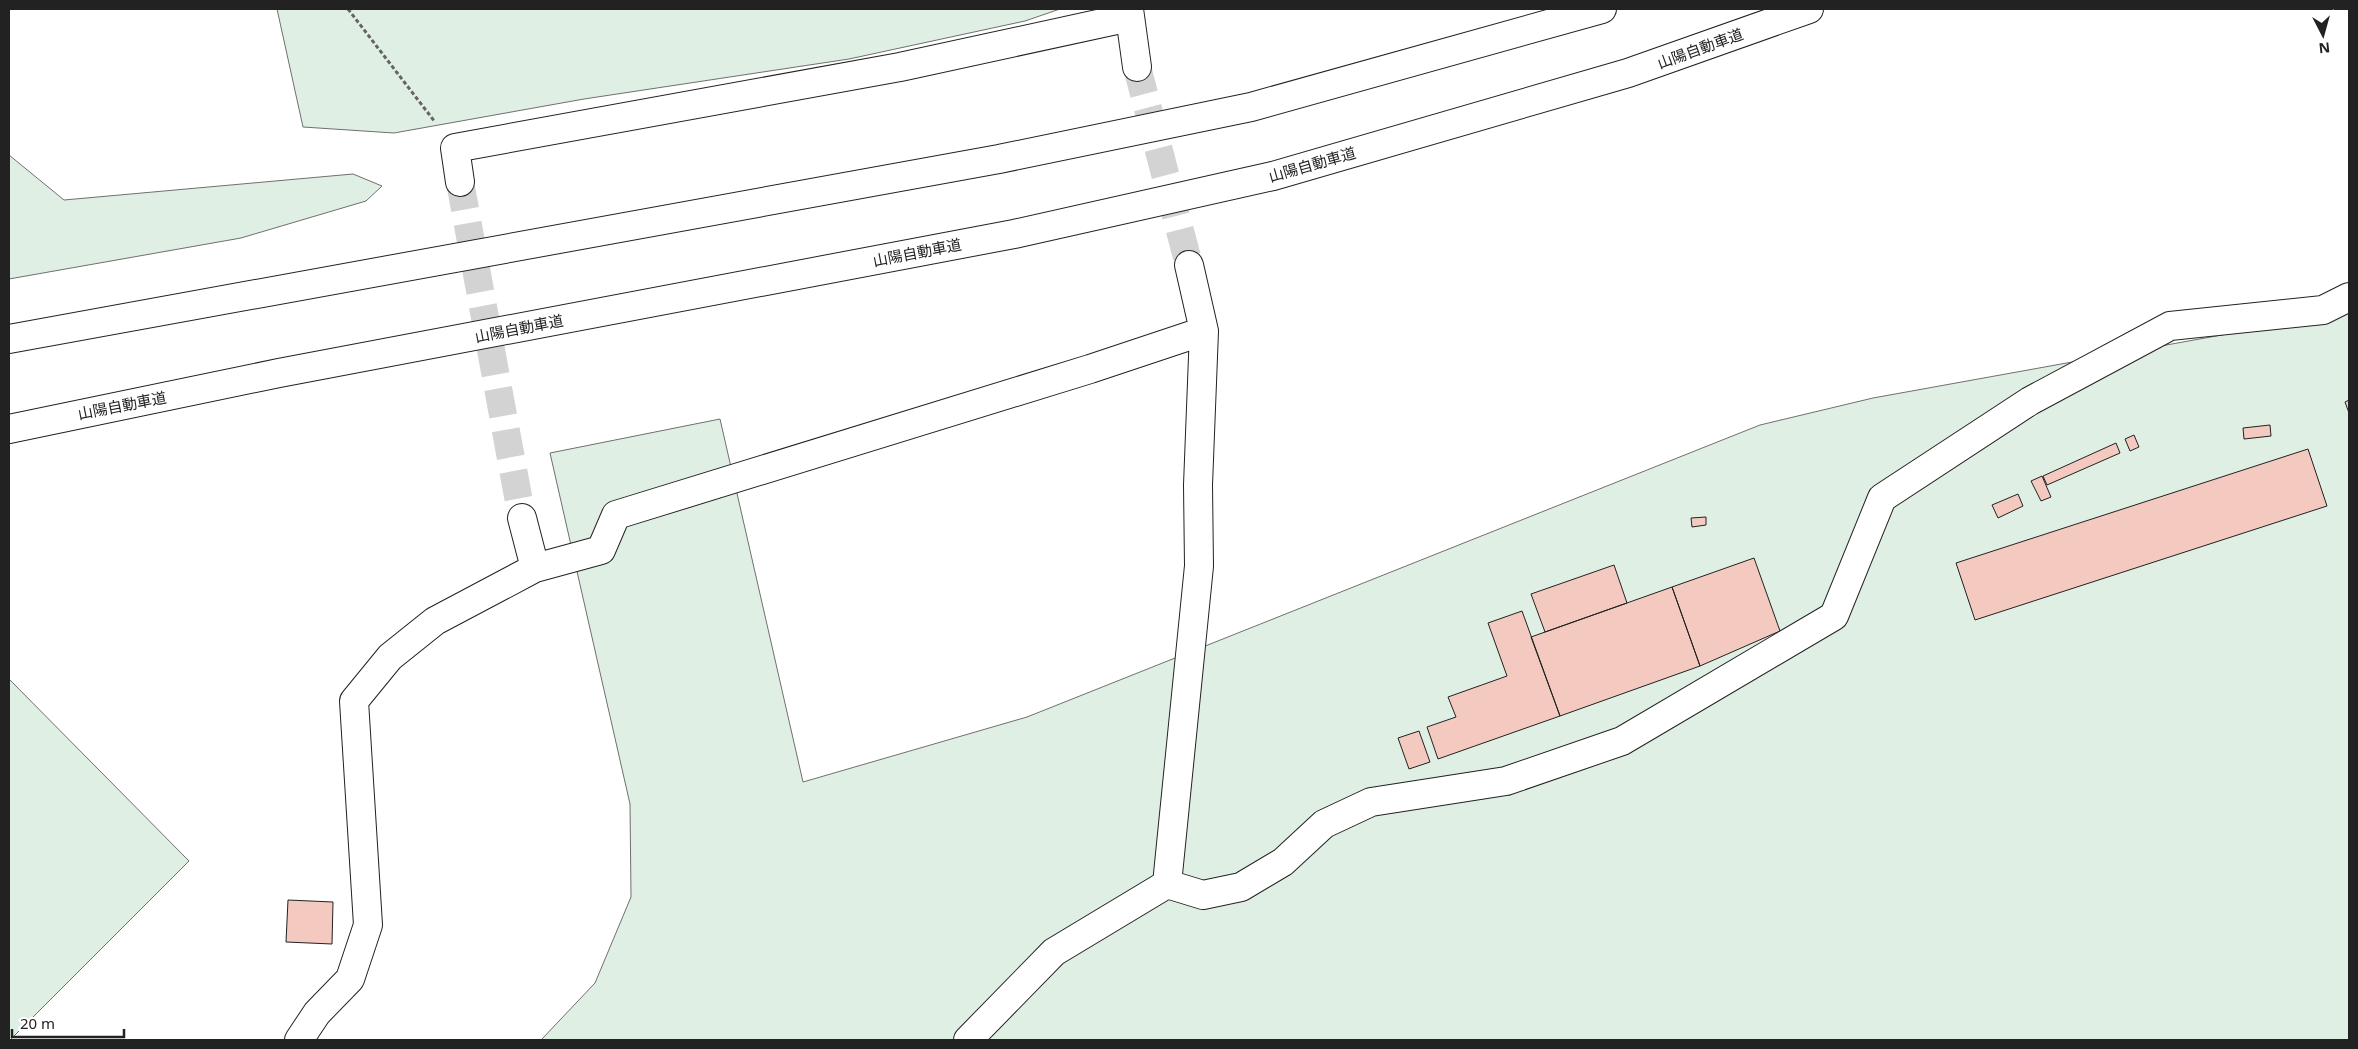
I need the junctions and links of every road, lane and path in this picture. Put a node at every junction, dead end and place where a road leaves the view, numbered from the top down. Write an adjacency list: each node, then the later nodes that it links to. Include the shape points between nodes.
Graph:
1 (348, 9): 6 (path)
2 (1602, 9): 11 (main road, via 1251,107 999,159)
3 (1809, 9): 12 (main road, 山陽自動車道, via 1628,73 1273,176 1014,234 279,373)
4 (1129, 13): 5 (main road); 6 (main road, via 900,67)
5 (1137, 67)
6 (455, 148): 7 (main road)
7 (460, 182)
8 (1188, 264): 10 (main road)
9 (2349, 297): 15 (main road, via 2323,310 2170,326 2030,401 1882,498 1834,616 1622,741 1506,781 1371,802 1324,824 1283,862 1242,887 1202,895)
10 (1204, 331): 14 (main road, via 616,515 601,550); 15 (main road, via 1198,485 1199,566)
11 (9, 339)
12 (9, 428)
13 (522, 518): 14 (main road)
14 (535, 568): 16 (main road, via 435,622 390,657 354,701 368,925 350,979 317,1013)
15 (1167, 884): 17 (main road, via 1054,952)
16 (299, 1040)
17 (968, 1040)

